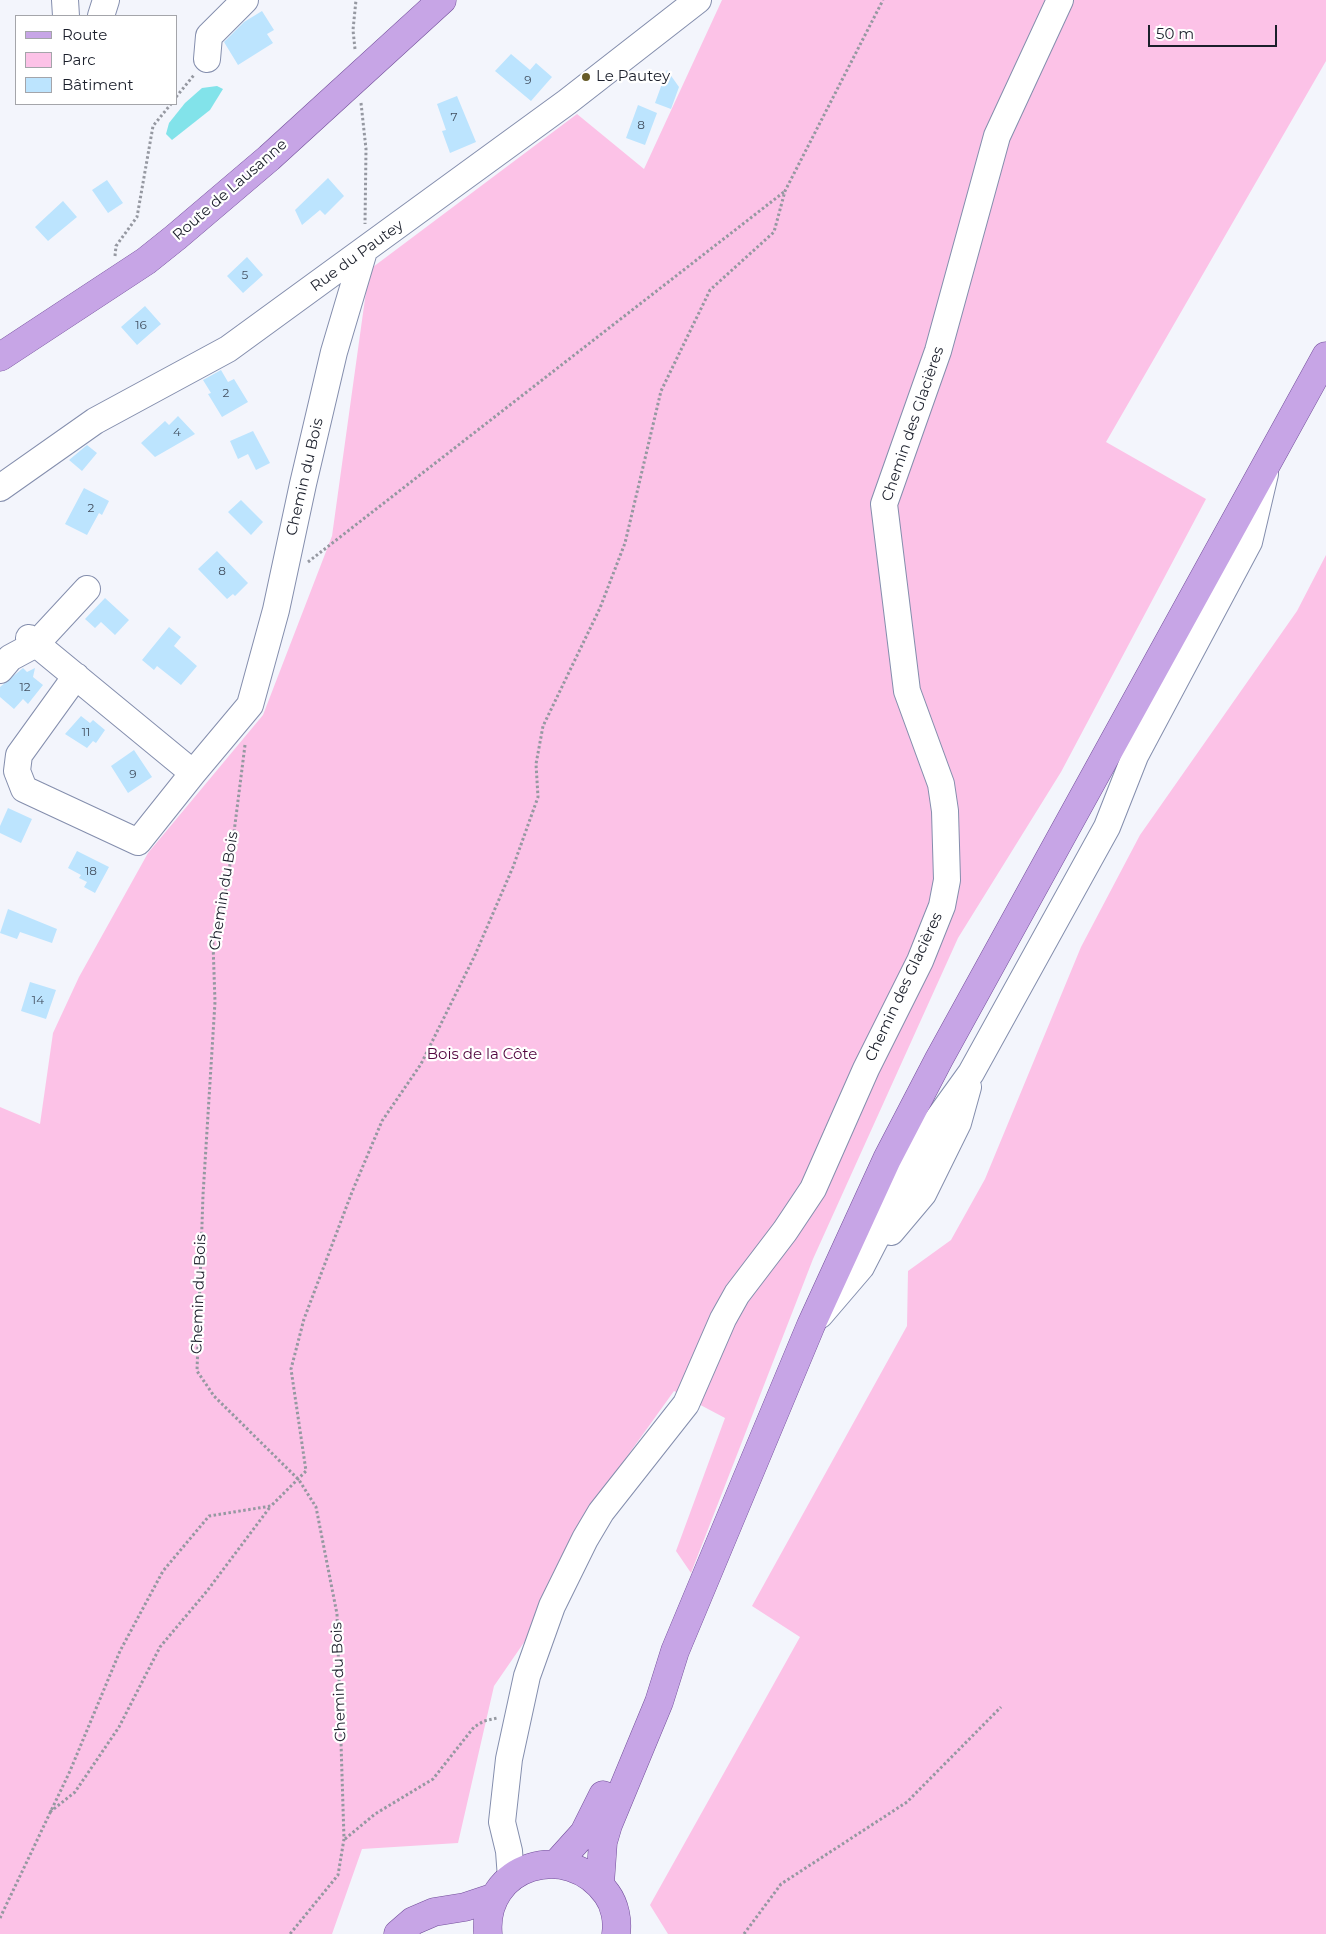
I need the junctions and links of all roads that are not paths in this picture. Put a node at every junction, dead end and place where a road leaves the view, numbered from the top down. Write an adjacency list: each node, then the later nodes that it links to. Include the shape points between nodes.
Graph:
1 (66, 0): 7 (street)
2 (106, 0): 8 (street)
3 (245, 0): 9 (street, via 209,36)
4 (442, 0): 12 (main road, Route de Lausanne, via 214,206 146,261)
5 (698, 0): 10 (street, Rue du Pautey, via 625,58)
6 (1060, 0): 22 (street, Chemin des Glacières, via 997,136 938,351 884,504 907,691 941,784 945,811 947,880 942,906 920,962 866,1069 813,1189 737,1294 686,1404 616,1491 566,1575 527,1676 509,1760)
7 (66, 15)
8 (102, 15)
9 (207, 59)
10 (364, 251): 14 (street, Rue du Pautey, via 228,349 95,421); 19 (street, Chemin du Bois, via 334,352 282,583 250,705)
11 (1326, 356): 13 (main road)
12 (0, 358)
13 (1269, 459): 20 (main road, via 938,1059 867,1201); 20 (street, via 1249,542 1135,756 1107,827 972,1073 935,1123 861,1267)
14 (0, 488)
15 (87, 589): 16 (street)
16 (32, 641): 17 (street); 18 (street)
17 (0, 670)
18 (76, 676): 19 (street); 19 (street, Chemin du Bois, via 20,755 17,771 24,789 138,842)
19 (193, 774)
20 (811, 1324): 21 (main road)
21 (675, 1651): 23 (main road, via 648,1697 593,1818 575,1845); 24 (main road, via 659,1702 608,1826 603,1842)
22 (506, 1799): 23 (street, Chemin des Glacières, via 517,1839 526,1851); 25 (street, Chemin des Glacières, via 502,1822 509,1851)
23 (549, 1864): 24 (main road, via 573,1866); 25 (main road, via 525,1869)
24 (600, 1884): 30 (main road, via 615,1913)
25 (503, 1888): 26 (main road, via 465,1907 422,1916); 29 (main road, via 490,1911)
26 (398, 1934)
27 (424, 1934): 28 (main road, via 439,1927 455,1925)
28 (478, 1934)
29 (488, 1934)
30 (616, 1934)

